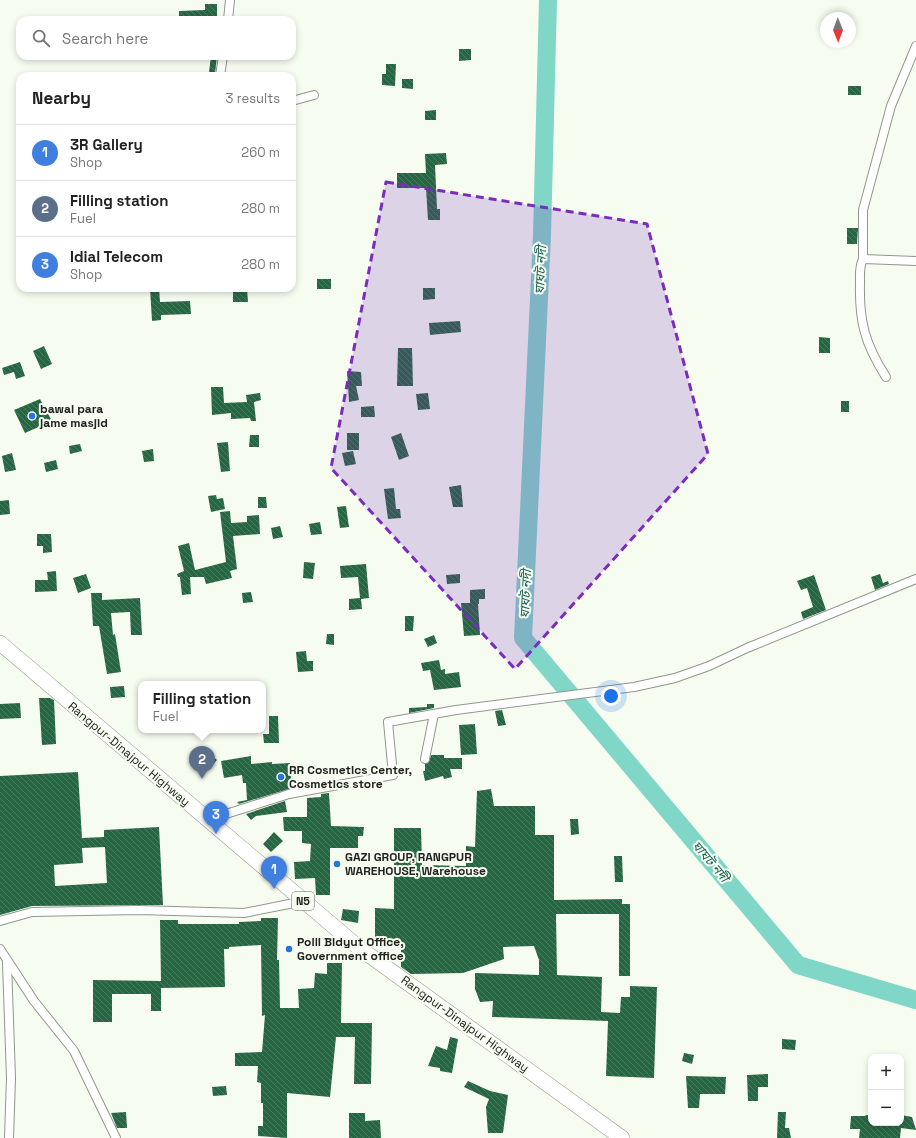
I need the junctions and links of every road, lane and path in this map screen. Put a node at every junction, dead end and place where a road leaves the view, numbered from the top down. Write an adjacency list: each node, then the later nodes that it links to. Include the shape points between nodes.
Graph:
1 (230, 0): 2 (street)
2 (228, 16)
3 (916, 46): 8 (street, via 891,106 863,210)
4 (222, 60): 5 (street)
5 (221, 72)
6 (314, 95): 7 (street)
7 (296, 100)
8 (863, 259): 9 (street); 10 (street, via 860,265 859,297 861,325 872,355)
9 (916, 261)
10 (886, 377)
11 (916, 579): 13 (street, via 675,678 634,687)
12 (0, 643): 15 (highway, Rangpur-Dinajpur Highway / N5)
13 (434, 714): 14 (street); 15 (street, via 388,722 393,775 288,794)
14 (426, 759)
15 (207, 820): 16 (highway, Rangpur-Dinajpur Highway / N5)
16 (304, 901): 17 (street, via 244,913 138,910 32,912); 22 (highway, Rangpur-Dinajpur Highway / N5, via 358,947)
17 (0, 921)
18 (0, 949): 19 (street)
19 (7, 962): 20 (street, via 11,1078); 21 (street, via 74,1051)
20 (10, 1138)
21 (116, 1138)
22 (622, 1138)

